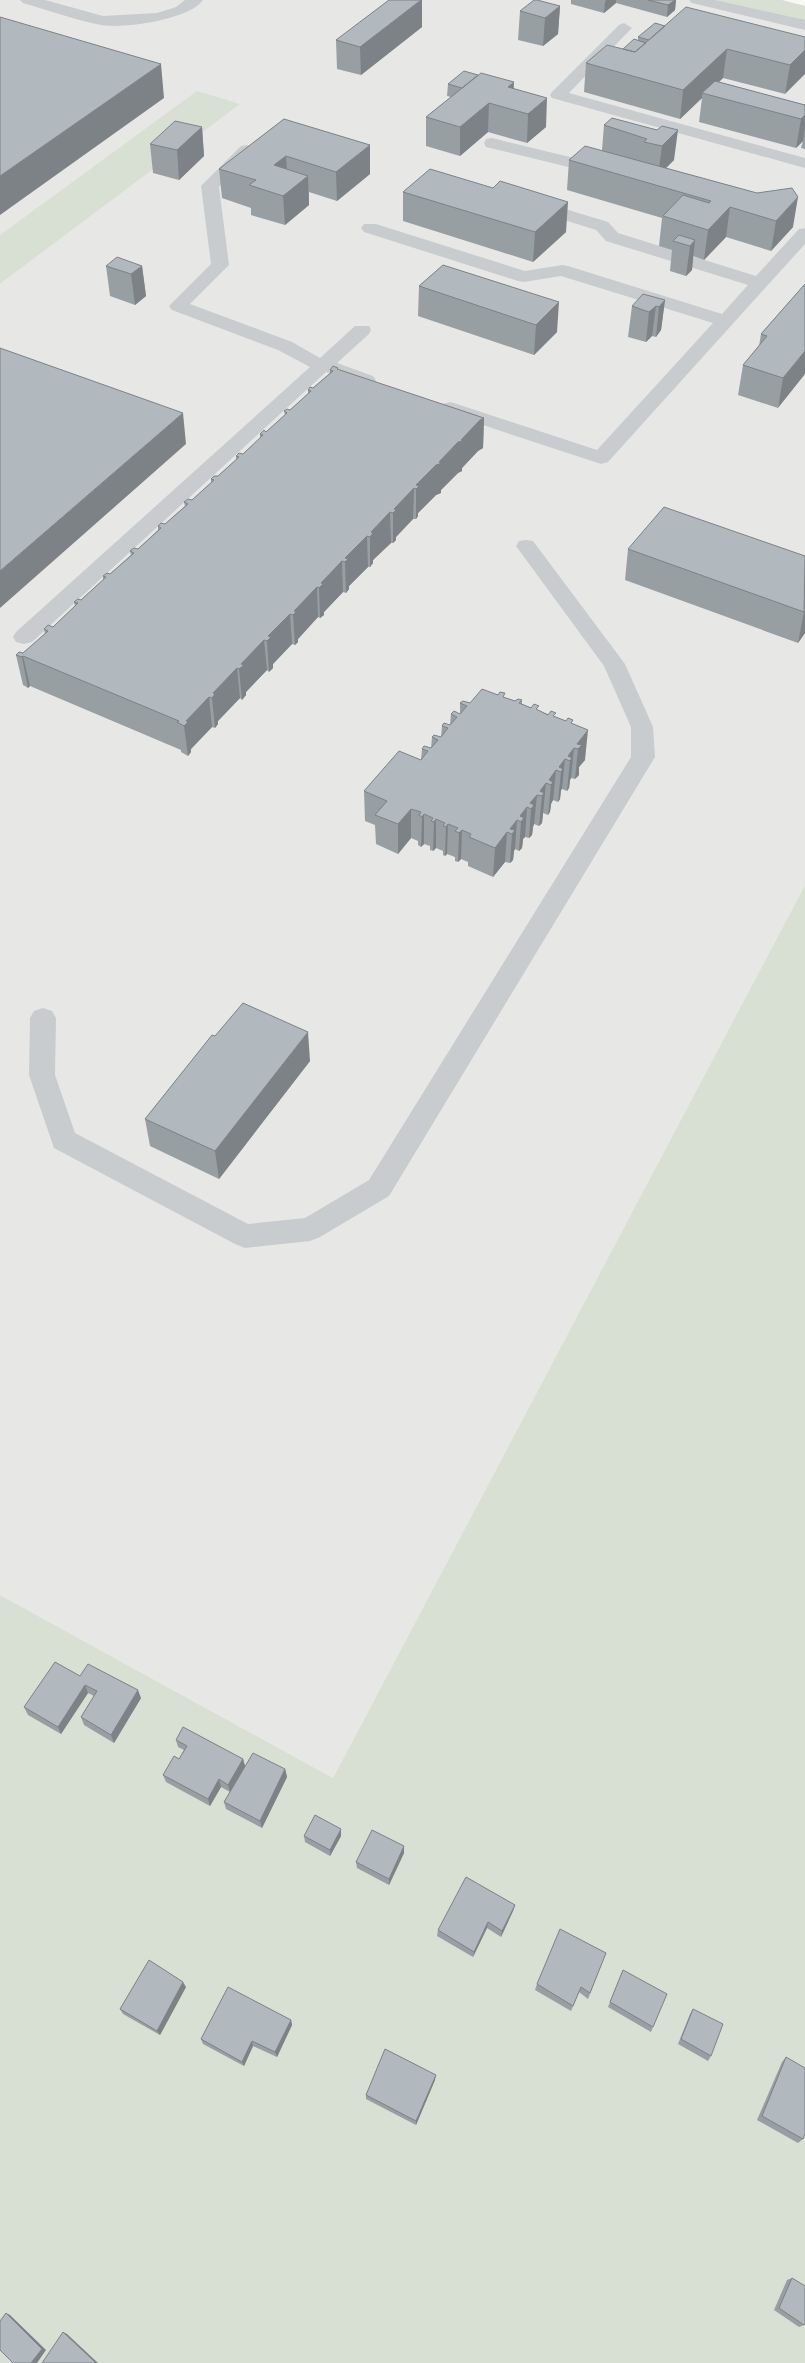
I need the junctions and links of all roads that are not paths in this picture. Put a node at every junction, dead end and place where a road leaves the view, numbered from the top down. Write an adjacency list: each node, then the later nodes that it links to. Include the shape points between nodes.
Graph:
1 (28, 0): 2 (street, via 103,21 159,17 180,10)
2 (195, 0)
3 (697, 0): 4 (street)
4 (805, 25)
5 (624, 28): 8 (street, via 558,95)
6 (492, 143): 9 (street)
7 (249, 147): 16 (street, via 210,186 220,265 178,306 285,346)
8 (805, 163)
9 (621, 176)
10 (519, 200): 13 (street, via 602,226 612,237)
11 (370, 228): 14 (street, via 524,277 562,270)
12 (805, 233): 13 (street)
13 (760, 282): 14 (street)
14 (726, 321): 18 (street, via 601,458)
15 (362, 330): 16 (street)
16 (322, 365): 17 (street); 20 (street)
17 (387, 387)
18 (434, 402)
19 (526, 546): 21 (street, via 614,664 642,727 643,758 378,1188 310,1230 245,1236 64,1140 42,1075)
20 (24, 637)
21 (43, 1018)

